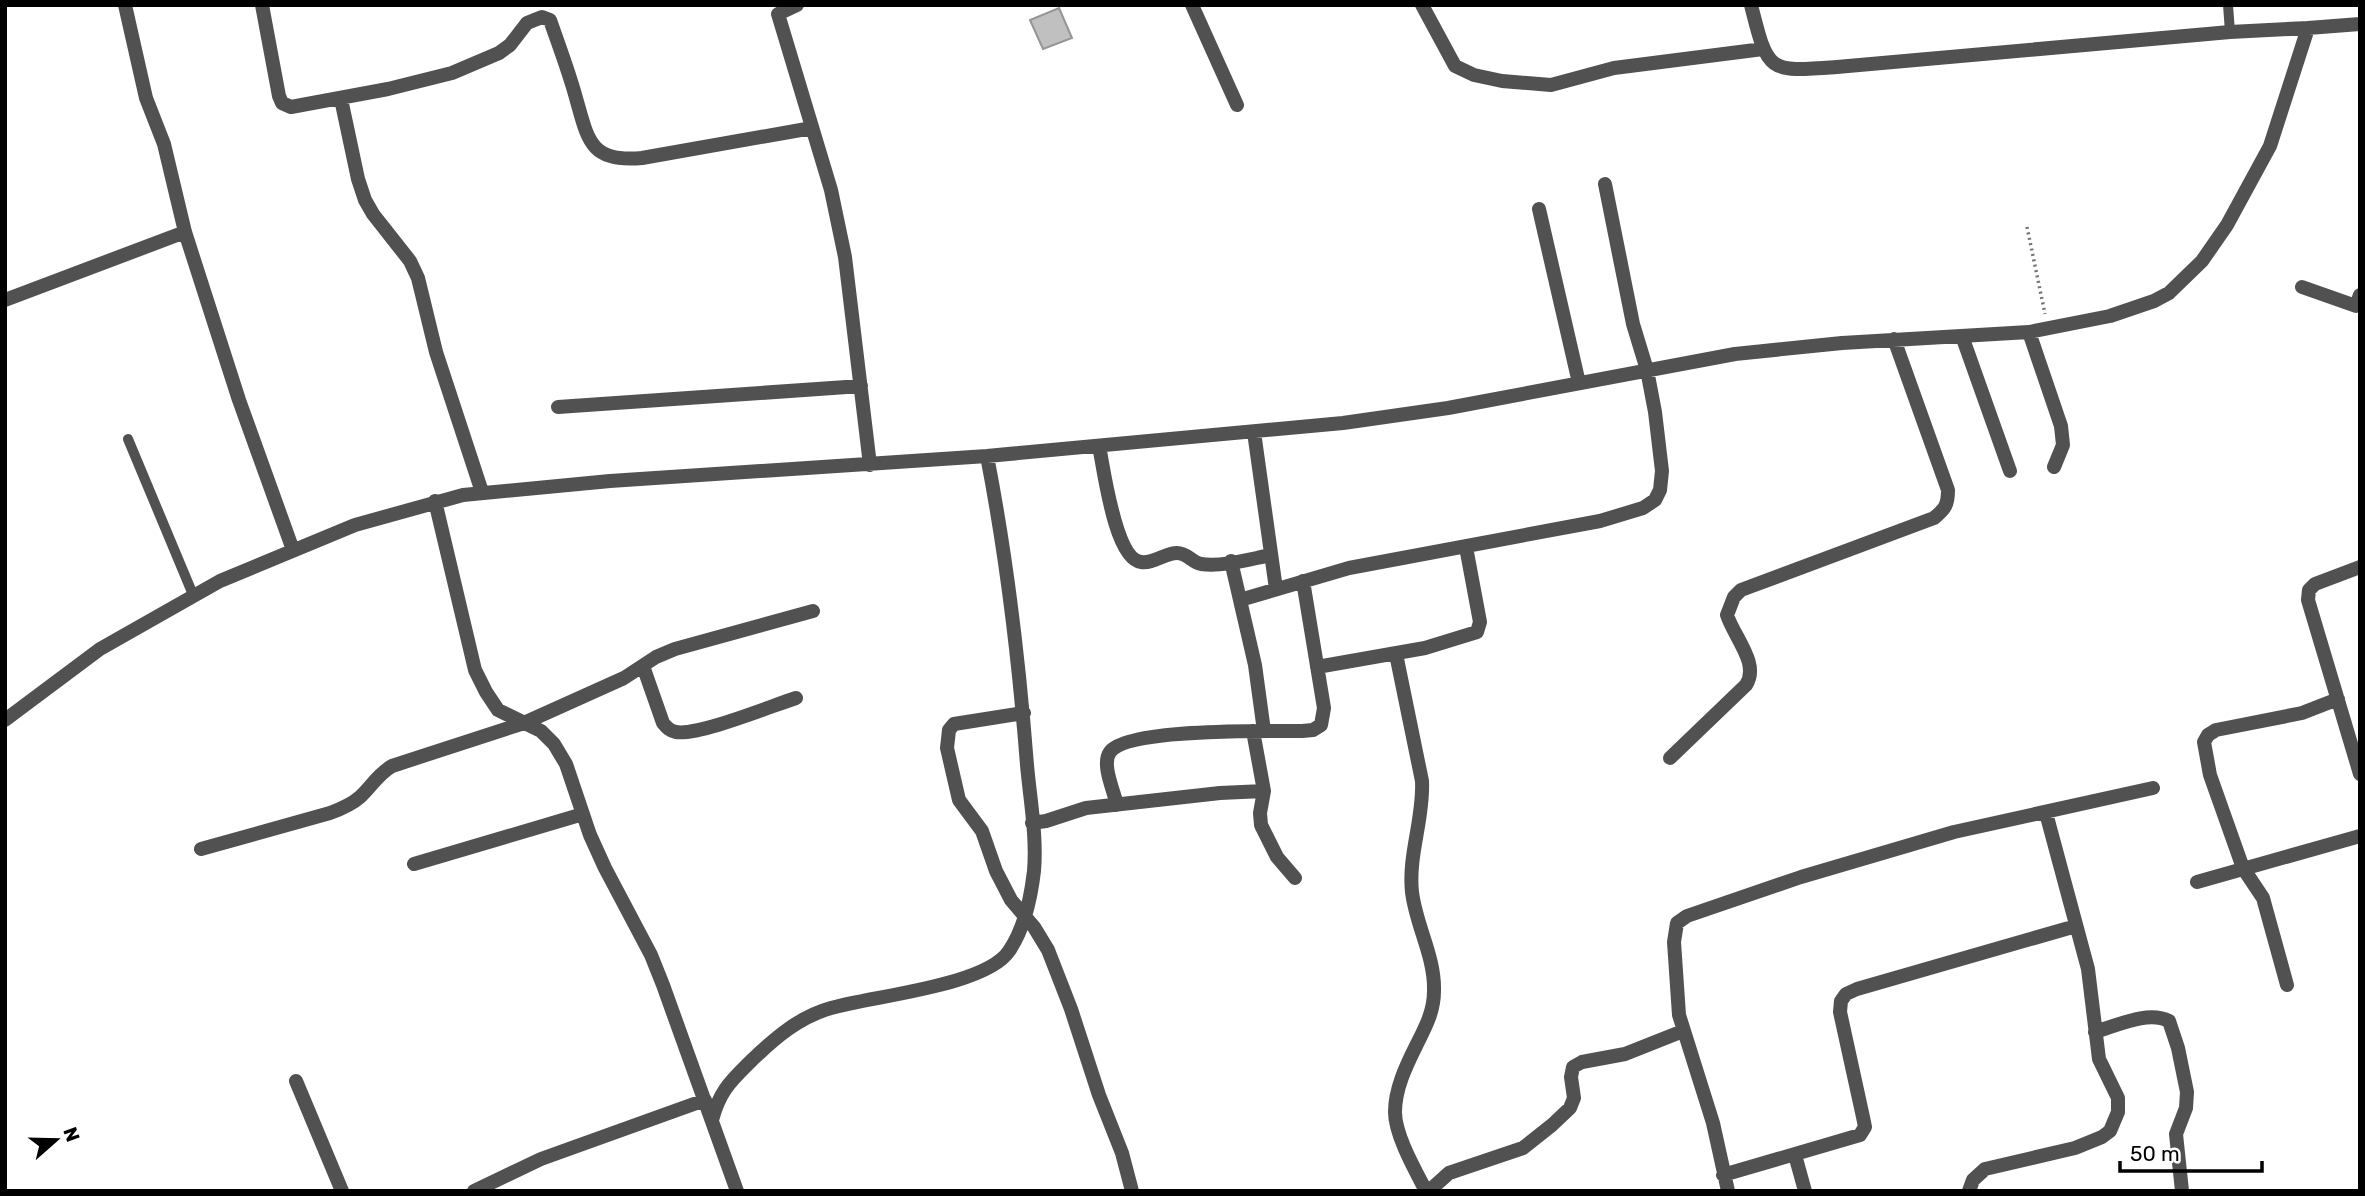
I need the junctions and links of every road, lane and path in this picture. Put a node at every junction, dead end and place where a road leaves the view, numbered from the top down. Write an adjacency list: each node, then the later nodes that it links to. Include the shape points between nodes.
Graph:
1 (125, 5): 19 (street)
2 (262, 5): 13 (street, via 282,103 299,107)
3 (797, 5): 8 (street)
4 (1192, 5): 14 (street)
5 (1422, 5): 12 (street, via 1455,66 1502,81 1551,85 1614,68)
6 (1751, 5): 12 (street)
7 (2228, 5): 11 (lane)
8 (777, 9): 15 (street)
9 (2360, 24): 10 (street)
10 (2308, 28): 11 (street); 23 (street, via 2270,146 2202,261 2154,301)
11 (2230, 32): 12 (street, via 1805,69 1777,67)
12 (1763, 49)
13 (341, 99): 15 (street, via 483,62 510,44 527,23 542,18 550,20 583,128 590,142 611,157 642,158); 38 (street, via 365,200 418,278 436,352)
14 (1237, 104)
15 (812, 128): 29 (street, via 845,257)
16 (1605, 184): 27 (street, via 1633,324)
17 (1539, 209): 28 (street)
18 (2026, 227): 23 (path)
19 (185, 232): 22 (street); 41 (street)
20 (2302, 287): 21 (street, via 2356,306)
21 (2360, 295)
22 (5, 300)
23 (2048, 329): 24 (street)
24 (2029, 332): 25 (street); 36 (street, via 2062,426 2063,445)
25 (1962, 336): 26 (street); 37 (street)
26 (1894, 339): 27 (street, via 1735,354); 59 (street, via 1948,490 1945,510 1741,590 1727,615 1749,660 1751,678)
27 (1647, 370): 28 (street); 40 (street, via 1662,471 1655,500 1626,515)
28 (1579, 383): 31 (street, via 1448,408)
29 (861, 386): 30 (street); 35 (street)
30 (558, 407)
31 (1254, 432): 33 (street); 42 (street)
32 (128, 439): 47 (lane)
33 (1099, 446): 34 (street); 43 (street, via 1119,537 1130,557 1147,562 1175,553 1200,564)
34 (986, 456): 35 (street); 55 (street, via 1009,578)
35 (870, 465): 38 (street)
36 (2054, 467)
37 (2010, 471)
38 (482, 492): 39 (street)
39 (435, 501): 41 (street); 57 (street, via 475,670 498,710)
40 (1466, 547): 45 (street); 50 (street, via 1480,622 1477,632)
41 (293, 550): 47 (street)
42 (1270, 555): 43 (street); 46 (street)
43 (1231, 561): 48 (street)
44 (2360, 567): 54 (street, via 2309,590 2308,600)
45 (1303, 581): 46 (street); 52 (street)
46 (1276, 589): 48 (street)
47 (194, 597): 56 (street, via 100,649)
48 (1240, 600): 58 (street, via 1256,673)
49 (813, 611): 51 (street, via 696,642)
50 (1396, 654): 52 (street); 87 (street, via 1422,781 1412,892 1433,967 1434,992 1430,1015 1396,1097 1395,1114)
51 (643, 666): 53 (street, via 663,723 678,733); 57 (street)
52 (1317, 667): 58 (street, via 1324,708 1321,725 1303,731)
53 (796, 698)
54 (2338, 699): 60 (street); 70 (street, via 2302,713 2216,730 2204,741 2210,775)
55 (1024, 713): 66 (street); 73 (street, via 962,721 954,724 947,738 960,800 982,831 996,871)
56 (5, 720)
57 (524, 723): 65 (street, via 554,744); 68 (street, via 392,766 378,774 358,799 330,813)
58 (1259, 731): 62 (street); 63 (street, via 1184,733 1114,748 1106,762)
59 (1670, 758)
60 (2360, 774)
61 (2153, 788): 64 (street)
62 (1264, 792): 63 (street); 71 (street, via 1261,825)
63 (1117, 805): 66 (street, via 1076,809)
64 (2046, 813): 74 (street); 76 (street, via 1954,832 1687,916 1676,923 1674,932)
65 (583, 814): 69 (street); 79 (street, via 605,869 651,955)
66 (1032, 823): 73 (street, via 1034,870)
67 (2360, 835): 70 (street)
68 (201, 849)
69 (414, 864)
70 (2243, 868): 72 (street); 75 (street, via 2263,898)
71 (1294, 878)
72 (2197, 882)
73 (1024, 917): 80 (street, via 1010,950 985,970 831,1008 784,1031 723,1090); 86 (street, via 1054,962)
74 (2076, 926): 77 (street, via 2088,969); 81 (street, via 1846,994 1840,1012 1865,1127 1860,1135)
75 (2287, 985)
76 (1683, 1031): 82 (street, via 1713,1123); 87 (street, via 1625,1054 1573,1067 1574,1098 1552,1125 1524,1148 1449,1173)
77 (2095, 1032): 90 (street, via 2099,1059 2118,1098 2110,1131 2075,1148 1985,1169); 91 (street, via 2149,1018 2169,1021 2187,1092 2176,1134)
78 (296, 1082): 83 (street)
79 (705, 1100): 80 (street); 84 (street, via 541,1159)
80 (712, 1120): 85 (street)
81 (1795, 1155): 82 (street); 89 (street)
82 (1723, 1175): 88 (street)
83 (342, 1191)
84 (474, 1191)
85 (737, 1191)
86 (1132, 1191)
87 (1427, 1191)
88 (1728, 1191)
89 (1805, 1191)
90 (1969, 1191)
91 (2182, 1191)

